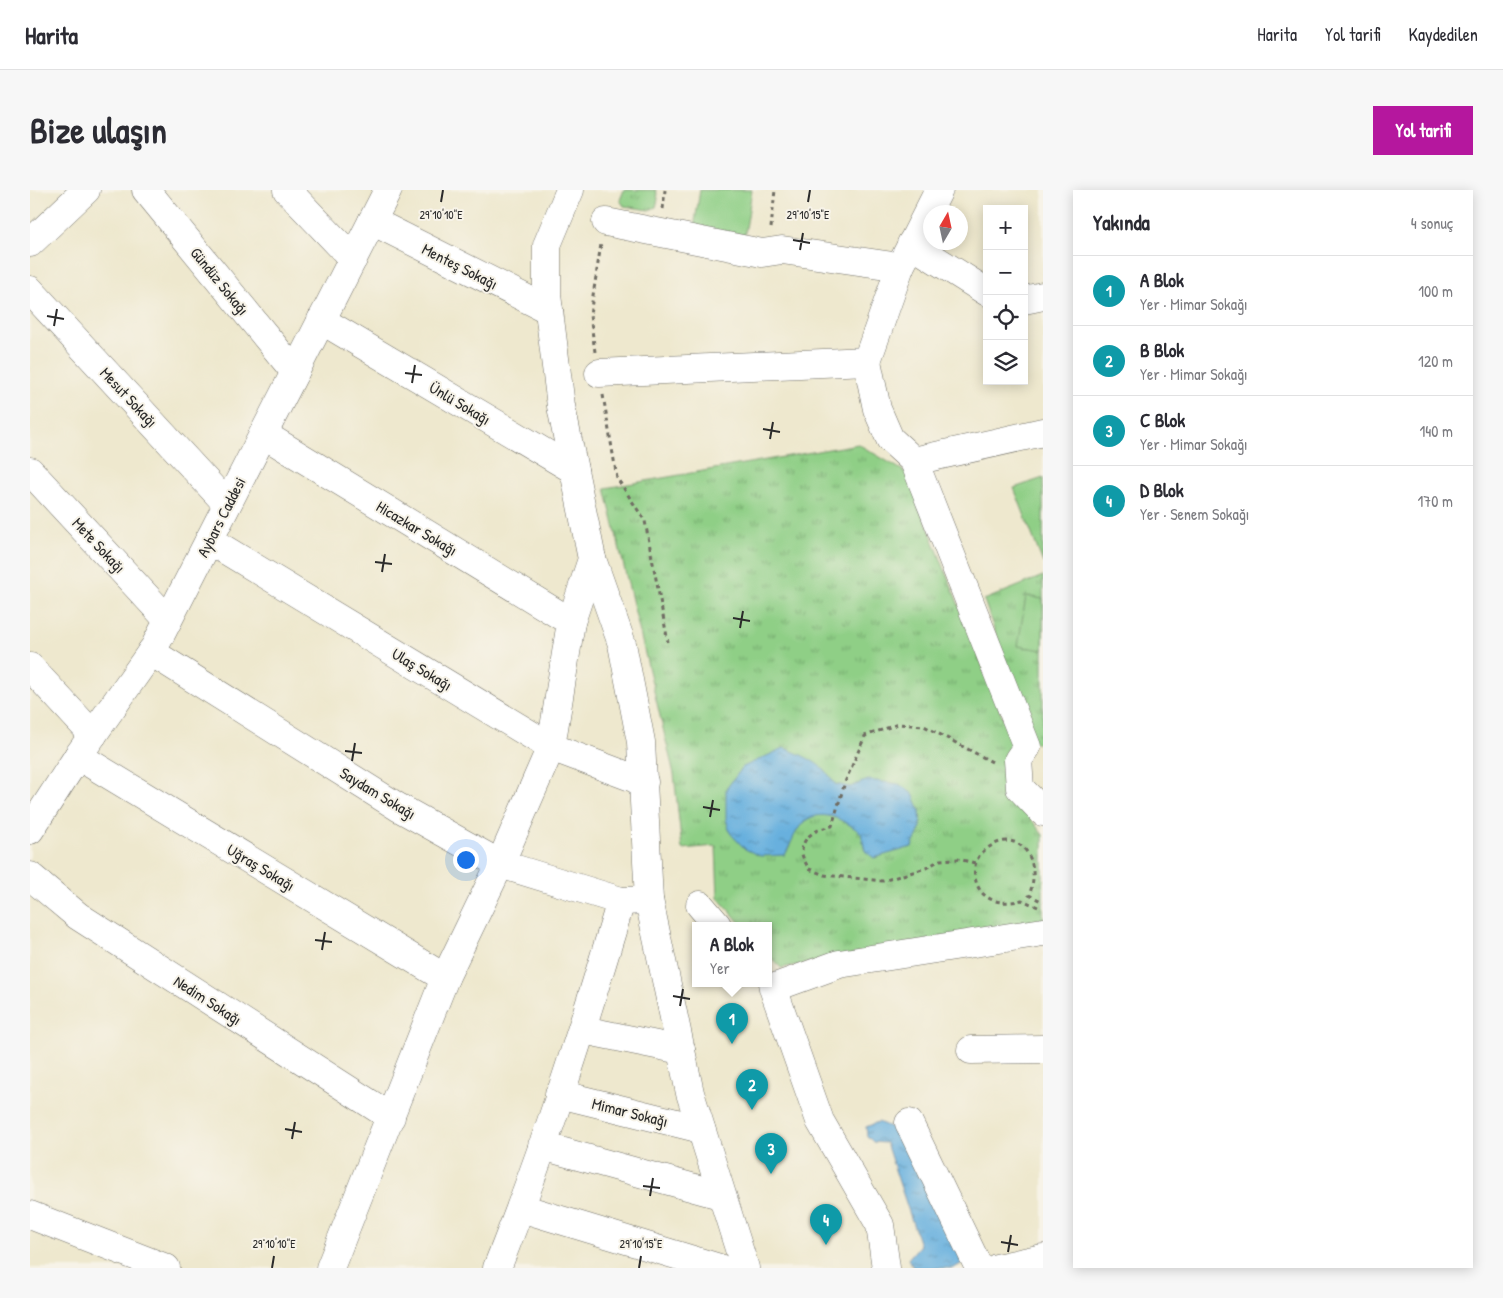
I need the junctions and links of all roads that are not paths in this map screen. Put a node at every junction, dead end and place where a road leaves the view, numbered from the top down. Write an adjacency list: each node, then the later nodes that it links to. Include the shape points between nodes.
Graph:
1 (86, 190): 9 (street)
2 (146, 190): 19 (street, Gündüz Sokağı)
3 (287, 190): 11 (street)
4 (388, 190): 7 (street, Aybars Caddesi)
5 (570, 190): 16 (street, via 547,245)
6 (939, 190): 10 (street)
7 (372, 221): 11 (street, Aybars Caddesi); 16 (street, Menteş Sokağı)
8 (606, 222): 10 (street, via 762,253 772,250)
9 (30, 243)
10 (906, 256): 13 (street); 18 (street)
11 (353, 259): 17 (street, Aybars Caddesi)
12 (30, 290): 26 (street, Mesut Sokağı)
13 (983, 290)
14 (1043, 296): 15 (street)
15 (1028, 301)
16 (549, 310): 24 (street, via 561,406)
17 (321, 320): 19 (street, Aybars Caddesi); 24 (street, Ünlü Sokağı)
18 (867, 361): 20 (street); 23 (street, via 877,408 890,439)
19 (295, 372): 22 (street, Aybars Caddesi)
20 (599, 373)
21 (1043, 432): 23 (street)
22 (263, 434): 26 (street, Aybars Caddesi); 30 (street, Hicazkar Sokağı)
23 (914, 461): 35 (street)
24 (574, 470): 28 (street)
25 (30, 471): 29 (street, Mete Sokağı)
26 (227, 504): 27 (street, Aybars Caddesi)
27 (209, 540): 29 (street, Aybars Caddesi); 34 (street, Ulaş Sokağı)
28 (592, 559): 30 (street); 36 (street, via 622,644 641,742)
29 (168, 620): 31 (street, Aybars Caddesi)
30 (572, 622): 34 (street)
31 (150, 652): 33 (street, Aybars Caddesi); 39 (street, Saydam Sokağı, via 398,807)
32 (30, 667): 33 (street, Uğraş Sokağı)
33 (85, 745): 38 (street, Aybars Caddesi); 46 (street, Uğraş Sokağı)
34 (552, 747): 36 (street, Ulaş Sokağı); 39 (street)
35 (1035, 749): 37 (street, via 1018,760 1018,775 1020,788)
36 (644, 782): 41 (street)
37 (1043, 812)
38 (30, 830)
39 (500, 864): 42 (street, Saydam Sokağı); 46 (street)
40 (30, 876): 54 (street, Nedim Sokağı, via 78,916)
41 (649, 900): 42 (street, Saydam Sokağı); 51 (street)
42 (621, 901): 49 (street)
43 (700, 905): 44 (street)
44 (714, 922)
45 (1043, 932): 47 (street, via 839,964)
46 (445, 978): 54 (street)
47 (772, 985)
48 (772, 987): 67 (street, via 820,1121 880,1225)
49 (583, 1030): 51 (street); 53 (street)
50 (1043, 1049): 52 (street)
51 (680, 1050): 56 (street)
52 (971, 1050)
53 (559, 1094): 56 (street, Mimar Sokağı); 57 (street)
54 (391, 1117): 63 (street)
55 (909, 1123): 68 (street)
56 (701, 1129): 58 (street)
57 (542, 1146): 58 (street); 59 (street)
58 (720, 1195): 66 (street)
59 (521, 1208): 64 (street); 65 (street)
60 (30, 1215): 62 (street)
61 (1043, 1258): 69 (street)
62 (166, 1268)
63 (330, 1268)
64 (497, 1268)
65 (719, 1268)
66 (745, 1268)
67 (886, 1268)
68 (979, 1268)
69 (997, 1268)

